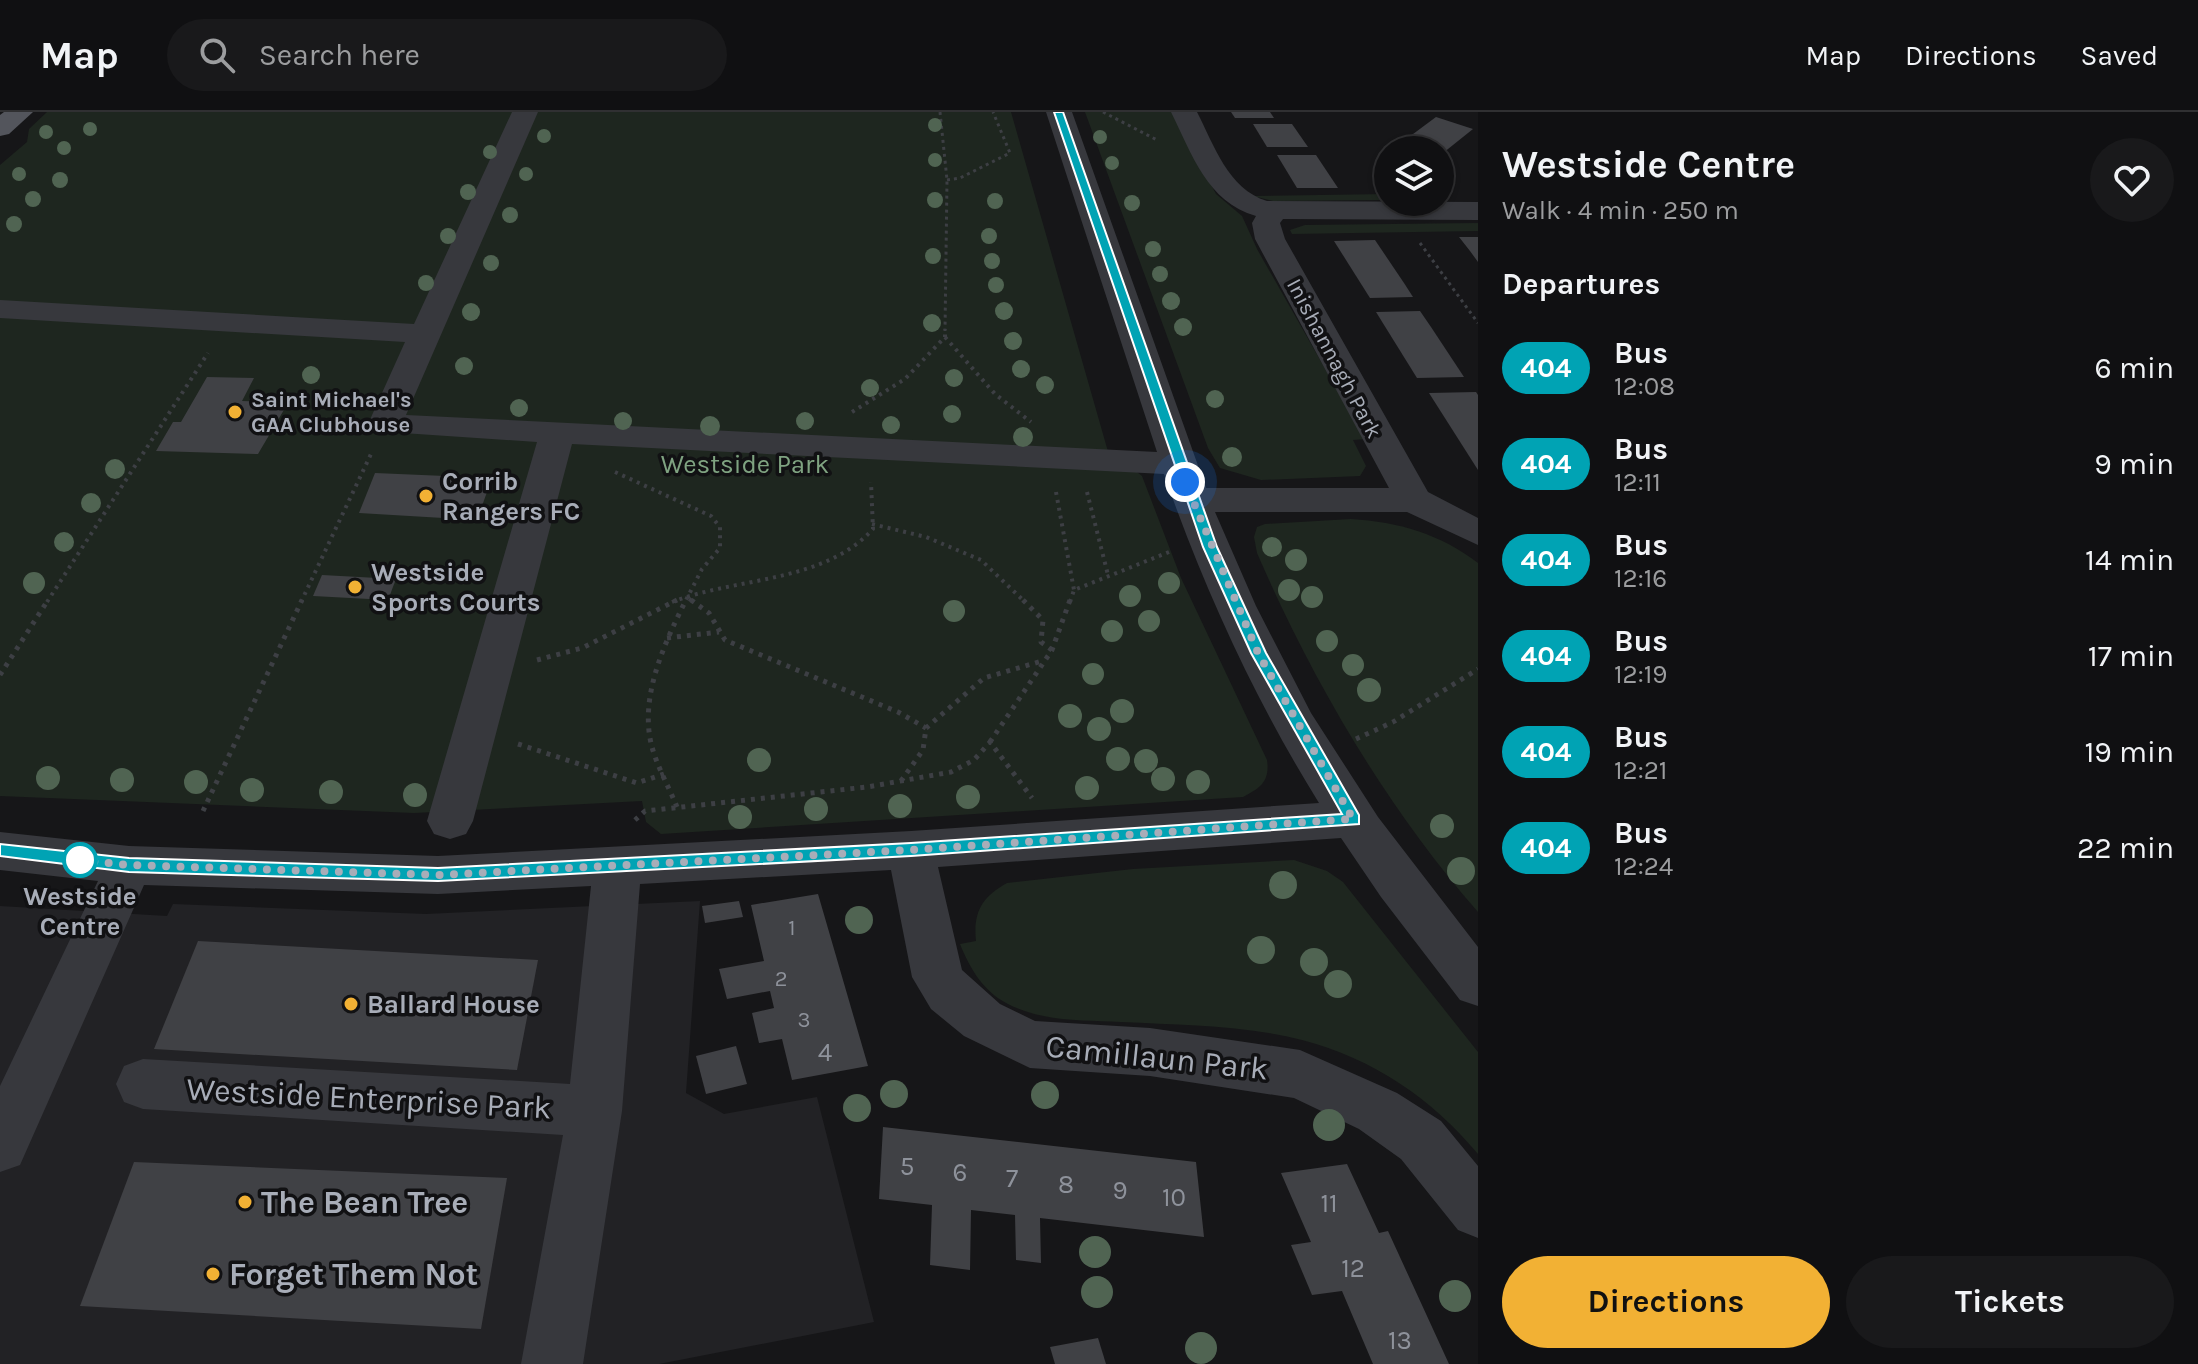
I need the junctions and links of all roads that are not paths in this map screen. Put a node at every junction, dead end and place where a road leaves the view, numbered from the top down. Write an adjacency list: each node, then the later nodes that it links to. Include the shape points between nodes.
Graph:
1 (20, 112): 5 (main road)
2 (525, 112): 9 (street)
3 (1059, 112): 11 (street)
4 (1184, 112): 7 (street, via 1230,194)
5 (0, 128)
6 (1478, 211): 7 (street)
7 (1272, 214): 13 (street, Inishannagh Park, via 1266,223 1270,239)
8 (0, 309): 9 (street)
9 (425, 334): 10 (street, via 385,424)
10 (557, 434): 11 (street); 16 (street)
11 (1178, 464): 12 (street)
12 (1192, 500): 13 (street); 15 (street, via 1258,653)
13 (1414, 500): 14 (street)
14 (1478, 533)
15 (1353, 819): 18 (street); 21 (street)
16 (450, 821)
17 (626, 843): 18 (street); 20 (street, via 418,875); 23 (street)
18 (911, 850): 25 (street, Camillaun Park, via 938,977 982,1020 1030,1044 1150,1052 1300,1074 1378,1111 1421,1140)
19 (0, 851): 20 (street)
20 (129, 865): 24 (street)
21 (1478, 984)
22 (143, 1084): 23 (street, Westside Enterprise Park)
23 (595, 1111): 26 (street)
24 (0, 1146)
25 (1478, 1210)
26 (552, 1364)

